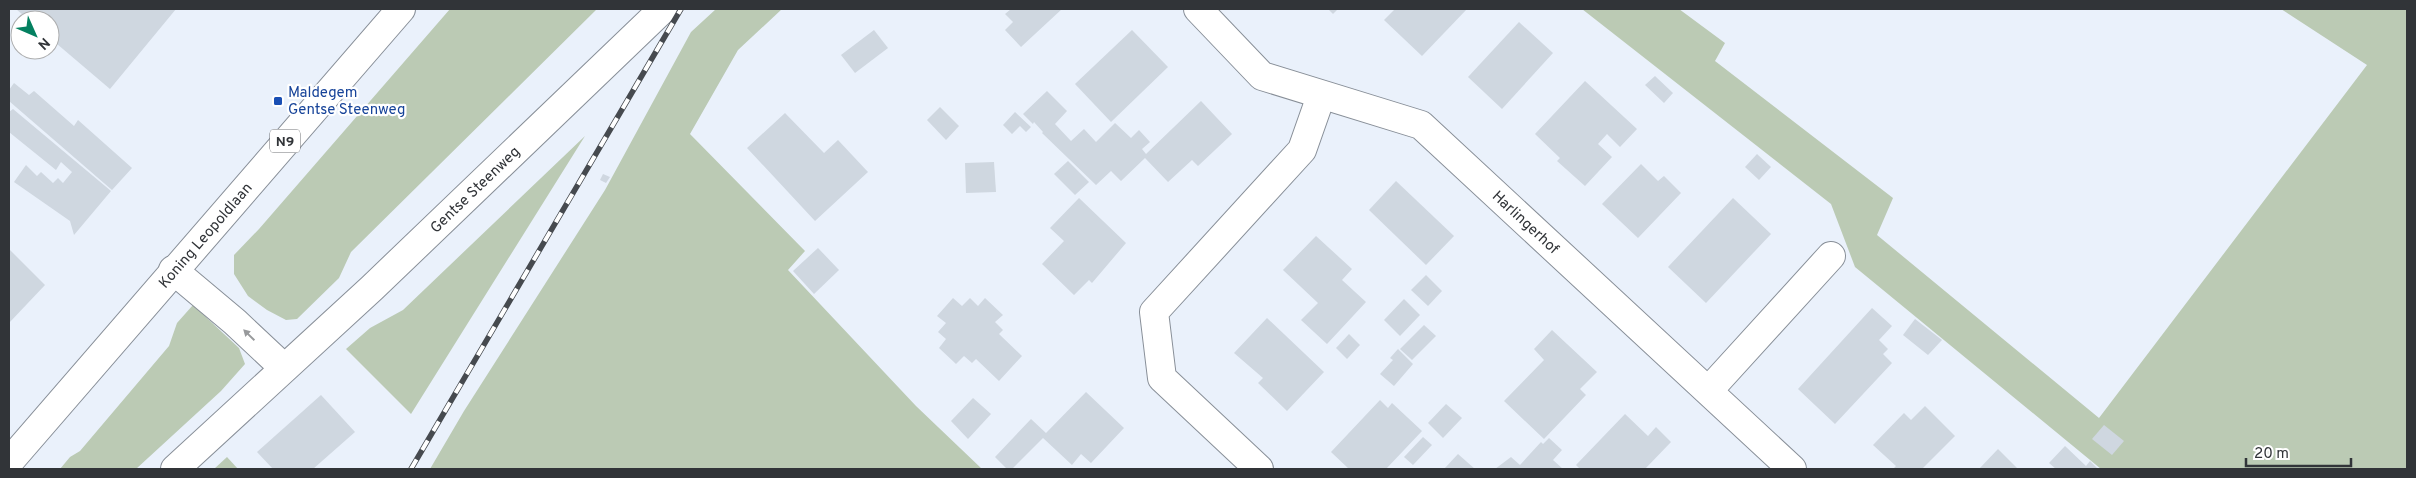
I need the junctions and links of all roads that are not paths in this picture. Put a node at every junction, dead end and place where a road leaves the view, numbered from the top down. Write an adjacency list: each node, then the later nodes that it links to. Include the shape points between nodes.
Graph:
1 (401, 9): 6 (street, Koning Leopoldlaan / N9)
2 (663, 9): 7 (street, Gentse Steenweg, via 379,282)
3 (1198, 9): 4 (street, Harlingerhof, via 1262,76)
4 (1321, 96): 8 (street, Harlingerhof, via 1421,124); 11 (street, via 1302,150 1154,312 1162,378)
5 (1831, 256): 8 (street)
6 (173, 270): 7 (street, one-way to 6); 9 (street, Koning Leopoldlaan / N9)
7 (284, 368): 10 (street, Gentse Steenweg)
8 (1709, 390): 12 (street, Harlingerhof)
9 (9, 462)
10 (175, 469)
11 (1258, 469)
12 (1792, 469)

